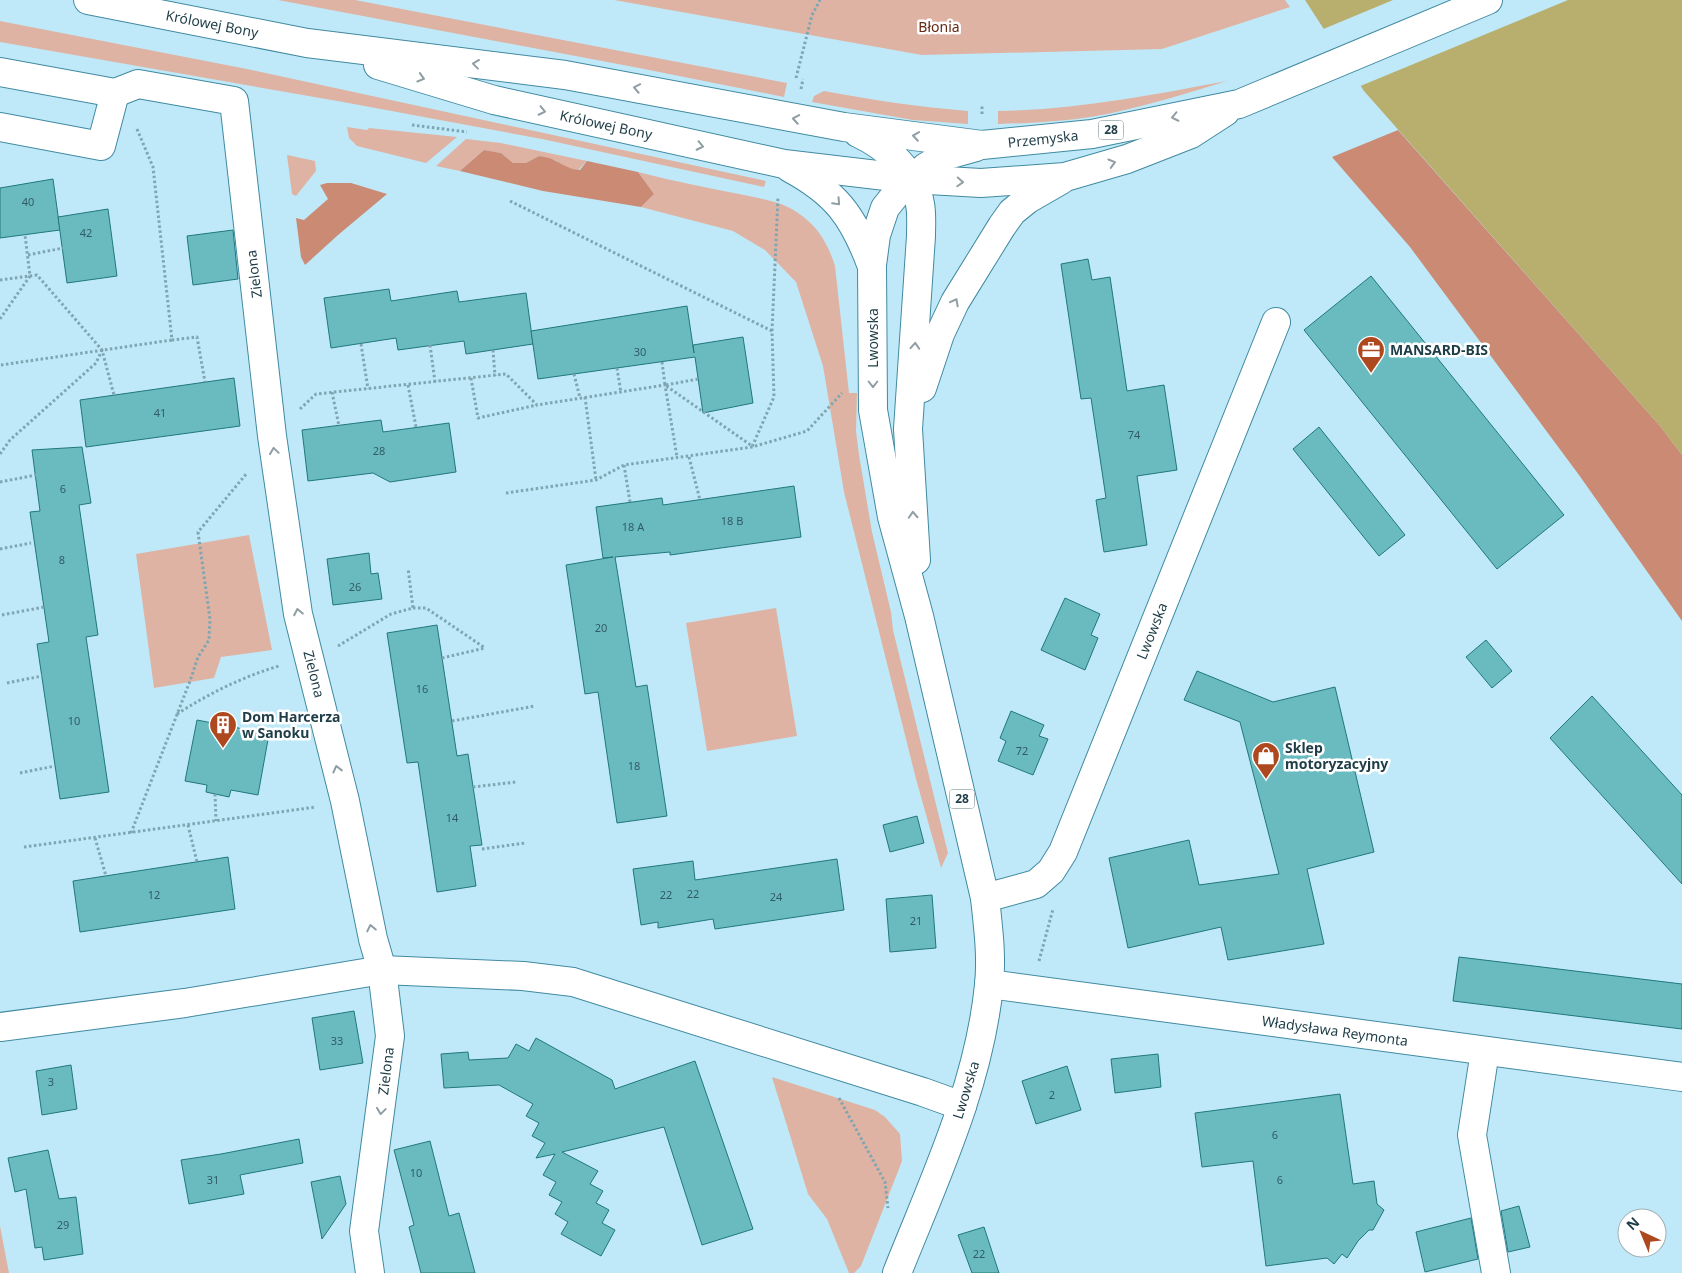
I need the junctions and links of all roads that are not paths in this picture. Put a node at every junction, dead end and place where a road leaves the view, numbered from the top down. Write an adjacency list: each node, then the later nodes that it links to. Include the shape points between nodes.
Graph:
1 (88, 0): 3 (main road, Królowej Bony)
2 (1488, 0): 6 (main road, Przemyska / 28)
3 (307, 43): 8 (main road, Królowej Bony, one-way to 3, via 565,75); 10 (main road, Królowej Bony, one-way to 10, via 494,100)
4 (0, 72): 5 (main road)
5 (115, 93): 7 (main road, via 102,146); 18 (main road, Zielona, one-way to 5, via 345,801 298,614 273,443 234,101 138,84)
6 (1239, 104): 9 (main road, Przemyska / 28, one-way to 9, via 1092,134); 11 (main road, Przemyska / 28, one-way to 6, via 1127,159 1191,134)
7 (0, 127)
8 (844, 127): 9 (main road, Przemyska, one-way to 8); 12 (main road, Lwowska, via 884,148)
9 (982, 145): 12 (main road, Lwowska / 28, via 944,156)
10 (784, 164): 12 (main road, Królowej Bony); 13 (main road, Lwowska, one-way to 13, via 807,177 840,205 851,219)
11 (1065, 177): 12 (main road, Przemyska, one-way to 11, via 982,183); 15 (main road, Lwowska / 28, one-way to 11, via 940,334 974,271 1012,212)
12 (911, 179): 13 (main road, Lwowska / 28, via 885,208 876,235); 15 (main road, Lwowska, one-way to 12, via 921,236 920,204)
13 (872, 265): 16 (main road, Lwowska / 28, one-way to 16, via 873,410 892,517)
14 (1276, 322): 17 (main road, Lwowska, via 1063,852 1051,871 1036,884)
15 (908, 430): 16 (main road, Lwowska / 28, one-way to 15)
16 (919, 616): 17 (main road, Lwowska / 28)
17 (985, 898): 19 (main road, Lwowska / 28, via 990,941)
18 (383, 982): 20 (main road); 23 (main road, via 523,976 573,982); 24 (main road, Zielona, one-way to 24, via 390,1036 364,1231)
19 (989, 984): 21 (main road, Władysława Reymonta); 23 (main road, Lwowska / 28, via 979,1042)
20 (0, 1026)
21 (1485, 1050): 22 (main road, Władysława Reymonta); 26 (main road, via 1472,1134)
22 (1682, 1077)
23 (962, 1106): 25 (main road, Lwowska / 28)
24 (370, 1273)
25 (897, 1273)
26 (1496, 1273)

